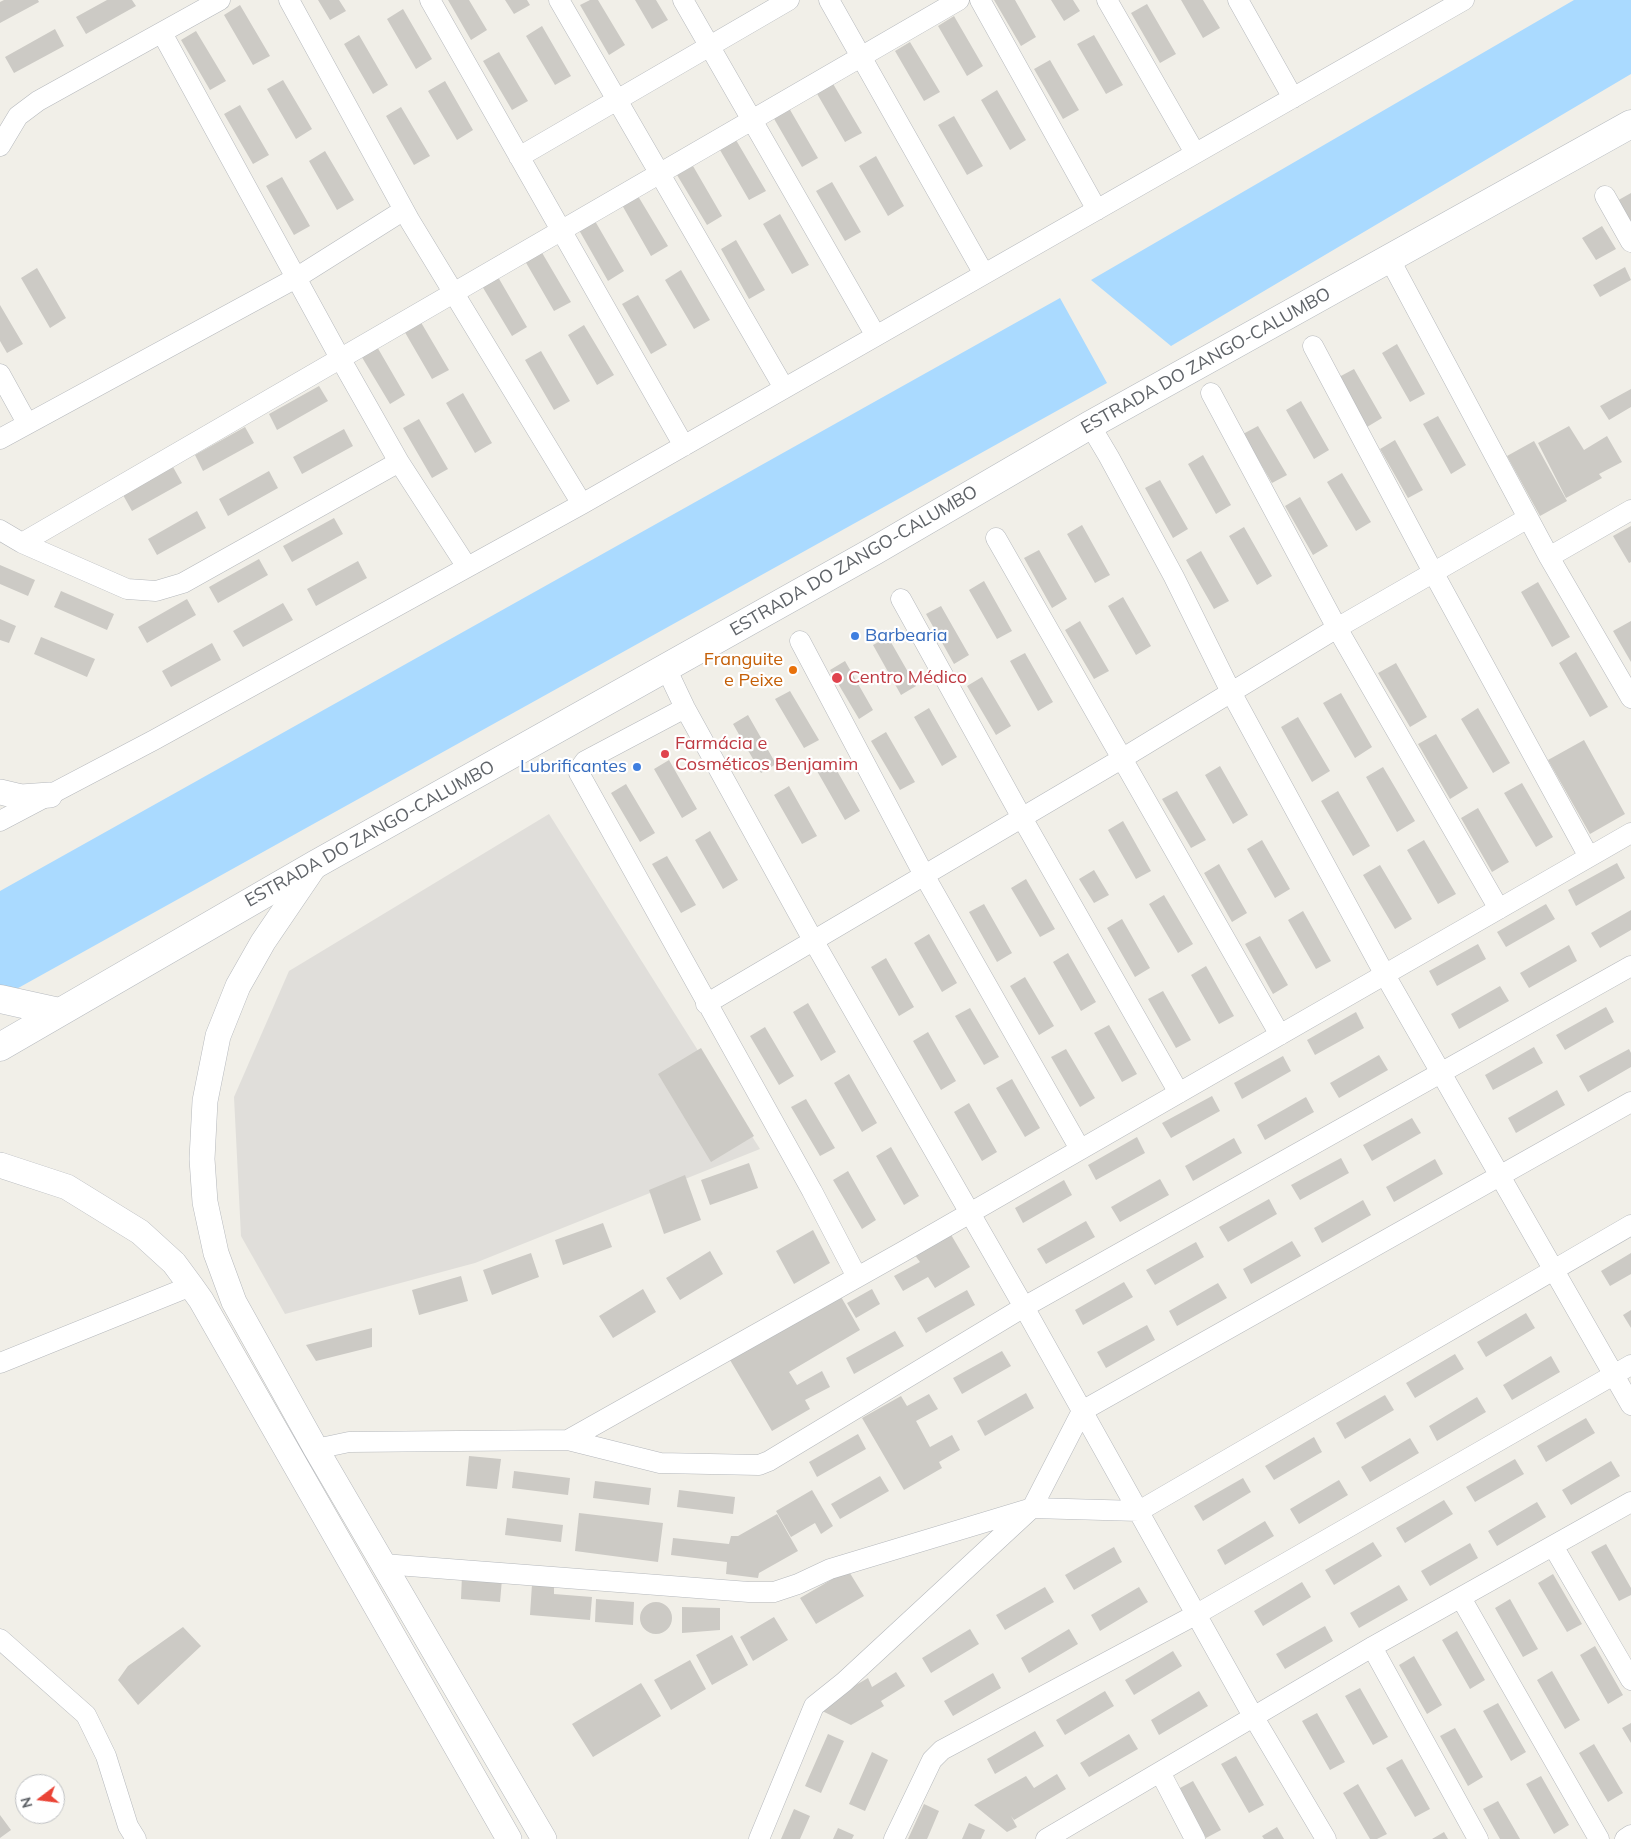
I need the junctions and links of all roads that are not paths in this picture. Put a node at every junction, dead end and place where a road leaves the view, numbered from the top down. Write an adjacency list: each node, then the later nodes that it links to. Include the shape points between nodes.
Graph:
1 (220, 0): 13 (street)
2 (289, 0): 25 (street)
3 (430, 0): 22 (street)
4 (559, 0): 17 (street)
5 (683, 0): 14 (street)
6 (789, 0): 14 (street)
7 (828, 0): 15 (street)
8 (959, 0): 15 (street)
9 (980, 0): 26 (street)
10 (1107, 0): 21 (street)
11 (1238, 0): 16 (street)
12 (1464, 0): 16 (street)
13 (162, 33): 20 (street, via 38,101 18,116); 31 (street)
14 (709, 46): 17 (street); 18 (street)
15 (861, 57): 18 (street); 30 (street)
16 (1292, 98): 21 (street)
17 (617, 100): 22 (street); 23 (street)
18 (752, 120): 23 (street); 33 (street)
19 (1631, 124): 29 (main road, ESTRADA DO ZANGO-CALUMBO)
20 (0, 146)
21 (1195, 153): 26 (street)
22 (519, 157): 27 (street)
23 (660, 173): 27 (street); 37 (street)
24 (1604, 196): 28 (street)
25 (404, 210): 31 (street); 32 (street)
26 (1097, 210): 30 (street)
27 (561, 230): 32 (street); 42 (street)
28 (1631, 242)
29 (1389, 258): 40 (main road, ESTRADA DO ZANGO-CALUMBO); 46 (street)
30 (984, 274): 33 (street)
31 (296, 278): 35 (street); 39 (street)
32 (454, 293): 35 (street); 44 (street)
33 (876, 336): 37 (street)
34 (1313, 346): 52 (street)
35 (340, 358): 43 (street); 49 (street)
36 (0, 374): 39 (street)
37 (784, 388): 42 (street)
38 (1211, 393): 54 (street)
39 (27, 423): 41 (street)
40 (1090, 425): 56 (main road, ESTRADA DO ZANGO-CALUMBO); 57 (street, via 1174,577)
41 (0, 439)
42 (684, 446): 44 (street)
43 (399, 462): 49 (street, via 183,583 156,590 127,589); 51 (street)
44 (582, 504): 51 (street)
45 (1631, 510): 50 (street)
46 (1528, 518): 50 (street); 52 (street)
47 (0, 530): 49 (street)
48 (996, 538): 60 (street)
49 (22, 543)
50 (1549, 557): 58 (street)
51 (467, 567): 62 (street)
52 (1433, 572): 54 (street); 66 (street)
53 (901, 599): 63 (street)
54 (1337, 628): 57 (street); 69 (street)
55 (800, 641): 68 (street)
56 (666, 668): 59 (street); 67 (main road, ESTRADA DO ZANGO-CALUMBO)
57 (1231, 692): 60 (street); 72 (street)
58 (1631, 698)
59 (686, 708): 70 (street); 74 (street, via 585,761 579,773)
60 (1123, 758): 63 (street); 76 (street)
61 (0, 792): 62 (street, via 21,797)
62 (50, 795): 64 (street)
63 (1021, 816): 68 (street); 79 (street)
64 (0, 821)
65 (1631, 833): 66 (street)
66 (1589, 857): 69 (street)
67 (316, 864): 75 (main road, ESTRADA DO ZANGO-CALUMBO); 95 (street, via 263,942 238,986 218,1036 205,1101 202,1158 205,1202 216,1253 234,1302)
68 (924, 875): 70 (street); 81 (street)
69 (1499, 909): 72 (street)
70 (813, 940): 74 (street); 84 (street)
71 (1631, 966): 78 (street)
72 (1385, 974): 76 (street); 78 (street)
73 (0, 998): 75 (main road)
74 (706, 1004): 87 (street)
75 (59, 1012): 77 (main road, ESTRADA DO ZANGO-CALUMBO)
76 (1280, 1035): 79 (street)
77 (0, 1047)
78 (1442, 1072): 83 (street); 89 (street)
79 (1179, 1093): 81 (street)
80 (1631, 1102): 83 (street)
81 (1080, 1149): 84 (street)
82 (0, 1165): 88 (street, via 67,1187 140,1232 174,1263)
83 (1500, 1176): 86 (street); 93 (street)
84 (969, 1213): 87 (street); 89 (street)
85 (1631, 1225): 86 (street)
86 (1554, 1270): 91 (street); 98 (street)
87 (857, 1277): 94 (street)
88 (191, 1286): 90 (street); 110 (street)
89 (1024, 1307): 93 (street); 94 (street, via 778,1457 759,1465 660,1463)
90 (0, 1363)
91 (1622, 1370): 92 (street); 102 (street)
92 (1631, 1405)
93 (1082, 1411): 97 (street); 98 (street)
94 (568, 1440): 95 (street, via 349,1442)
95 (316, 1449): 100 (street)
96 (1631, 1502): 99 (street)
97 (1032, 1508): 98 (street); 100 (street, via 830,1569 774,1592); 112 (street, via 814,1706)
98 (1139, 1511): 102 (street)
99 (1553, 1546): 101 (street); 105 (street)
100 (382, 1564): 111 (street)
101 (1461, 1598): 104 (street); 118 (street)
102 (1197, 1614): 106 (street); 113 (street, via 942,1750 932,1760)
103 (0, 1638): 109 (street, via 86,1715 106,1756 128,1826)
104 (1372, 1647): 106 (street); 117 (street)
105 (1631, 1680)
106 (1253, 1716): 107 (street); 116 (street)
107 (1160, 1772): 114 (street); 115 (street)
108 (1631, 1835): 119 (street)
109 (136, 1839)
110 (509, 1839)
111 (544, 1839)
112 (759, 1839)
113 (894, 1839)
114 (1046, 1839)
115 (1195, 1839)
116 (1326, 1839)
117 (1478, 1839)
118 (1599, 1839)
119 (1625, 1839)

